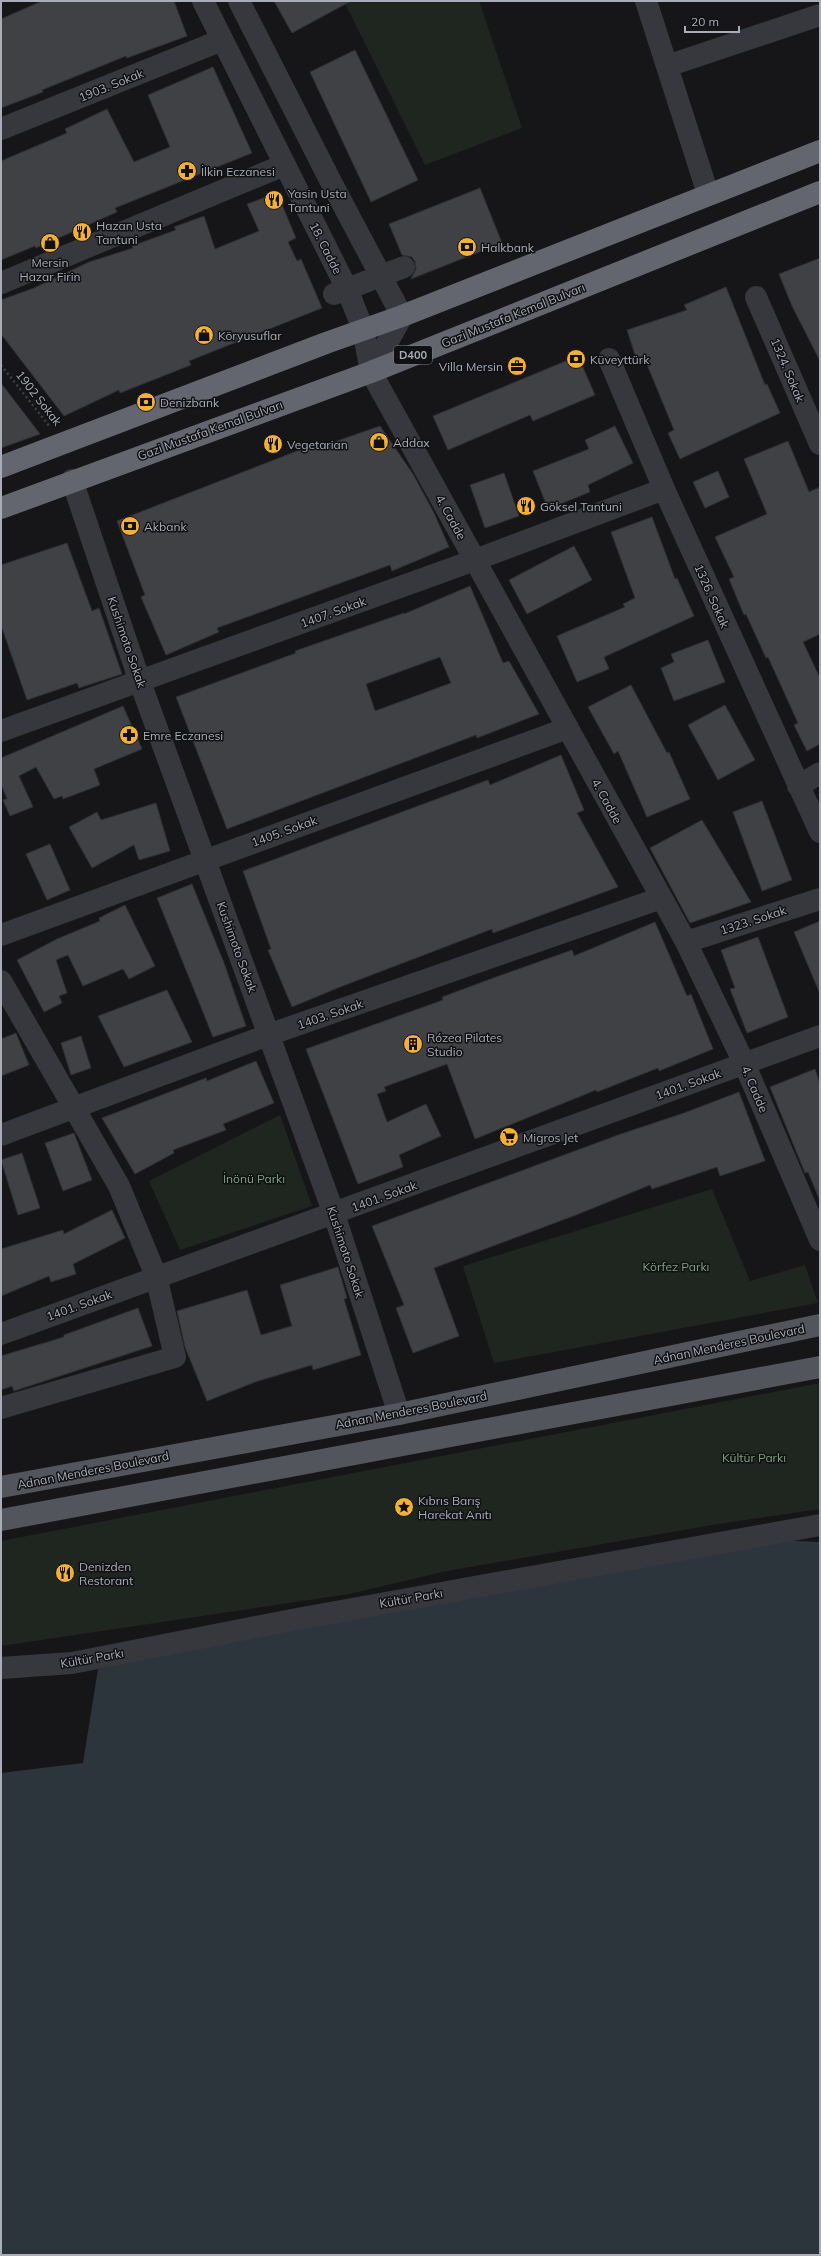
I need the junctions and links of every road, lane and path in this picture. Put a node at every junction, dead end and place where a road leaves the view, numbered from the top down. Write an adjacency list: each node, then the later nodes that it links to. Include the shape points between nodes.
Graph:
1 (202, 1): 5 (street, 18. Cadde)
2 (239, 1): 13 (street)
3 (646, 1): 6 (street)
4 (820, 15): 6 (street)
5 (222, 40): 7 (street, 1903. Sokak); 9 (street, 18. Cadde)
6 (667, 66): 11 (street)
7 (1, 129)
8 (820, 151): 11 (highway)
9 (284, 165): 14 (street); 15 (street, 18. Cadde)
10 (820, 192): 21 (highway, Gazi Mustafa Kemal Bulvarı / D400)
11 (708, 194): 17 (highway)
12 (404, 267): 13 (street)
13 (380, 276): 15 (street); 17 (street)
14 (1, 283)
15 (340, 292): 18 (street, 18. Cadde)
16 (756, 297): 23 (street, 1324. Sokak)
17 (402, 316): 18 (highway); 21 (street)
18 (363, 329): 21 (street, 18. Cadde); 22 (highway)
19 (609, 359): 26 (street, 1326. Sokak)
20 (1, 365): 22 (path, 1902 Sokak)
21 (372, 372): 25 (highway, Gazi Mustafa Kemal Bulvarı / D400); 28 (street, 4. Cadde)
22 (63, 443): 24 (highway)
23 (820, 444)
24 (1, 466)
25 (72, 480): 27 (highway, Gazi Mustafa Kemal Bulvarı / D400); 29 (street, Kushimoto Sokak)
26 (664, 489): 28 (street, 1407. Sokak); 33 (street, 1326. Sokak)
27 (1, 508)
28 (475, 560): 29 (street, 1407. Sokak); 30 (street, 4. Cadde)
29 (140, 682): 31 (street, 1407. Sokak); 35 (street, Kushimoto Sokak)
30 (568, 728): 35 (street, 1405. Sokak); 36 (street, 4. Cadde)
31 (1, 731)
32 (820, 773): 33 (street)
33 (798, 786): 34 (street, 1326. Sokak)
34 (820, 832)
35 (205, 859): 38 (street, 1405. Sokak); 41 (street, Kushimoto Sokak)
36 (661, 898): 39 (street, 4. Cadde); 41 (street, 1403. Sokak)
37 (820, 899): 39 (street, 1323. Sokak)
38 (1, 934)
39 (686, 942): 43 (street, 4. Cadde)
40 (1, 981): 44 (street)
41 (268, 1035): 44 (street, 1403. Sokak); 46 (street, Kushimoto Sokak)
42 (819, 1039): 43 (street, 1401. Sokak)
43 (744, 1063): 46 (street, 1401. Sokak); 47 (street, 4. Cadde)
44 (73, 1108): 45 (street, 1403. Sokak); 48 (street, via 119,1186)
45 (1, 1135)
46 (334, 1214): 48 (street, 1401. Sokak); 53 (street, Kushimoto Sokak)
47 (820, 1240)
48 (156, 1276): 50 (street, 1401. Sokak); 52 (street, via 175,1357)
49 (820, 1325): 53 (main road, Adnan Menderes Boulevard)
50 (1, 1334)
51 (820, 1368): 55 (main road)
52 (1, 1408)
53 (399, 1414): 54 (main road, Adnan Menderes Boulevard)
54 (1, 1487)
55 (1, 1520)
56 (820, 1525): 57 (street, Kültür Parkı, via 297,1619 72,1663)
57 (1, 1668)

